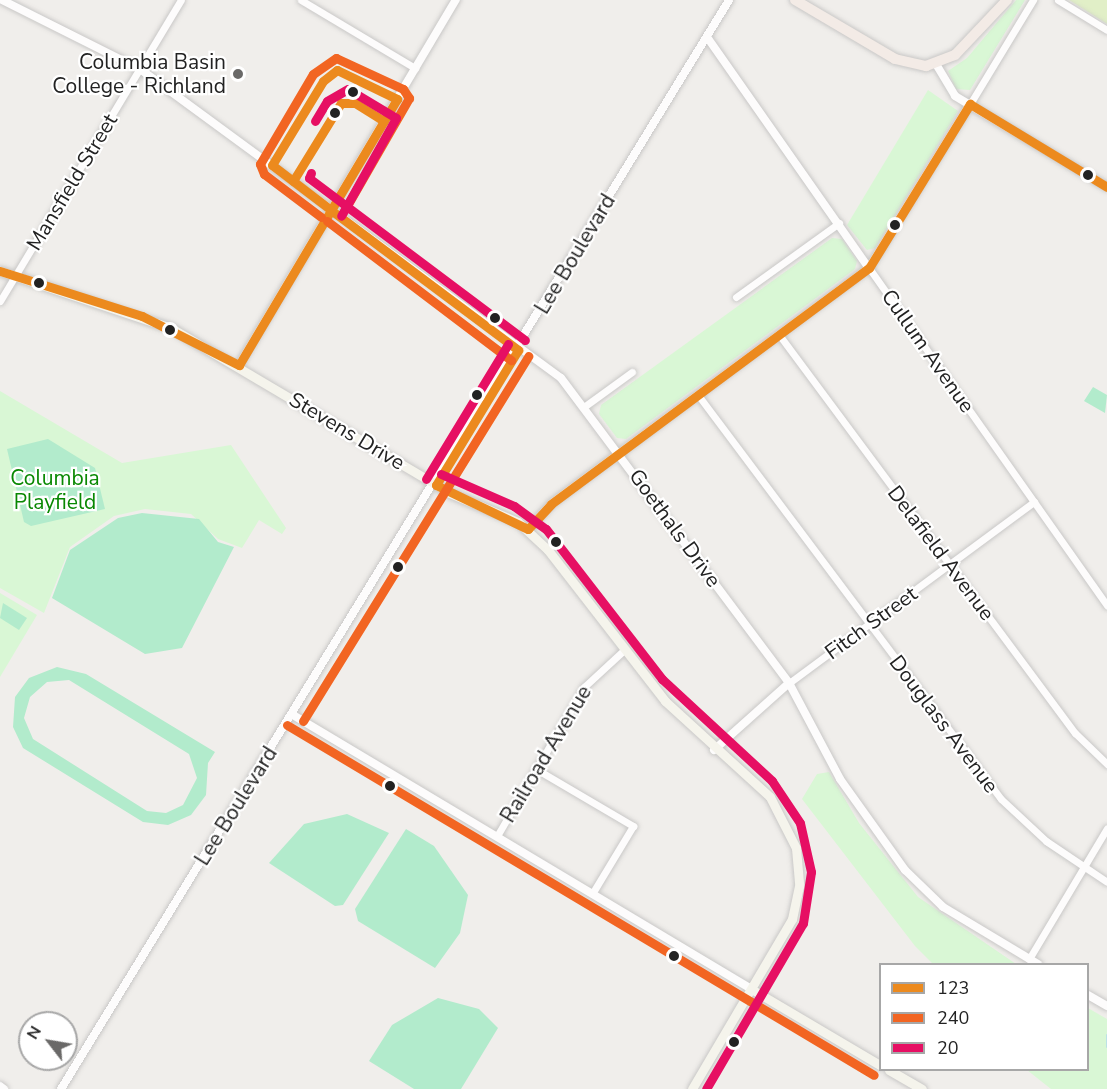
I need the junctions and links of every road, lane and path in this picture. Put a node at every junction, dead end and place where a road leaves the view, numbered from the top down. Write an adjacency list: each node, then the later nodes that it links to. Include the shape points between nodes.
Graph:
1 (2, 0): 14 (street, Goethals Drive)
2 (181, 0): 14 (street, Mansfield Street)
3 (301, 0): 13 (street)
4 (456, 0): 13 (street)
5 (729, 0): 11 (street, Lee Boulevard)
6 (795, 0): 12 (main road, via 899,60)
7 (1007, 0): 12 (main road, via 960,51)
8 (1033, 0): 15 (street)
9 (1058, 0): 10 (street)
10 (1107, 30)
11 (707, 38): 18 (street, Cullum Avenue); 25 (street, Lee Boulevard)
12 (936, 64): 15 (street, via 947,88)
13 (415, 68): 17 (street)
14 (141, 69): 17 (street, Goethals Drive); 21 (street, Mansfield Street)
15 (970, 104): 16 (street); 19 (street)
16 (1107, 187)
17 (331, 210): 25 (street, Goethals Drive); 26 (street)
18 (838, 223): 19 (street, Cullum Avenue); 22 (street)
19 (869, 268): 24 (street); 32 (street, Cullum Avenue)
20 (0, 271): 21 (main road, Stevens Drive)
21 (15, 275): 23 (street, Mansfield Street); 26 (main road, Stevens Drive, via 142,316)
22 (736, 297)
23 (0, 302)
24 (780, 336): 28 (street); 34 (street, Delafield Avenue)
25 (518, 350): 29 (street, Goethals Drive, via 558,376); 31 (street, Lee Boulevard)
26 (239, 365): 31 (main road, Stevens Drive)
27 (632, 372): 29 (street)
28 (698, 395): 30 (street); 36 (street, Douglass Avenue)
29 (585, 406): 30 (street, Goethals Drive)
30 (620, 454): 33 (street, via 550,504); 38 (street, Goethals Drive)
31 (436, 485): 33 (main road, Stevens Drive); 39 (street, Lee Boulevard)
32 (1034, 502): 34 (street, Fitch Street); 35 (street, Cullum Avenue)
33 (528, 529): 37 (main road, Stevens Drive)
34 (950, 565): 36 (street, Fitch Street); 41 (street, Delafield Avenue, via 1075,734)
35 (1107, 605)
36 (869, 625): 38 (street, Fitch Street); 45 (street, Douglass Avenue, via 1001,799)
37 (624, 650): 40 (main road, Stevens Drive); 42 (street, Railroad Avenue, via 584,687)
38 (789, 683): 40 (street, Fitch Street); 48 (street, Goethals Drive, via 848,792 913,880 943,907)
39 (293, 715): 44 (street); 57 (street, Lee Boulevard)
40 (714, 750): 50 (main road, Stevens Drive, via 770,797 797,854 792,919)
41 (1107, 764)
42 (536, 769): 44 (street, Railroad Avenue); 47 (street, via 633,826)
43 (1107, 828): 45 (street)
44 (497, 836): 47 (street)
45 (1083, 868): 46 (street, Douglass Avenue); 48 (street)
46 (1107, 882)
47 (592, 894): 50 (street)
48 (1029, 959): 49 (street, Goethals Drive)
49 (1036, 963)
50 (753, 990): 53 (main road); 58 (main road, Stevens Drive)
51 (1089, 995): 52 (street)
52 (1107, 1006)
53 (879, 1064)
54 (891, 1071): 59 (main road)
55 (0, 1086): 56 (street)
56 (4, 1089)
57 (61, 1089)
58 (692, 1089)
59 (922, 1089)

